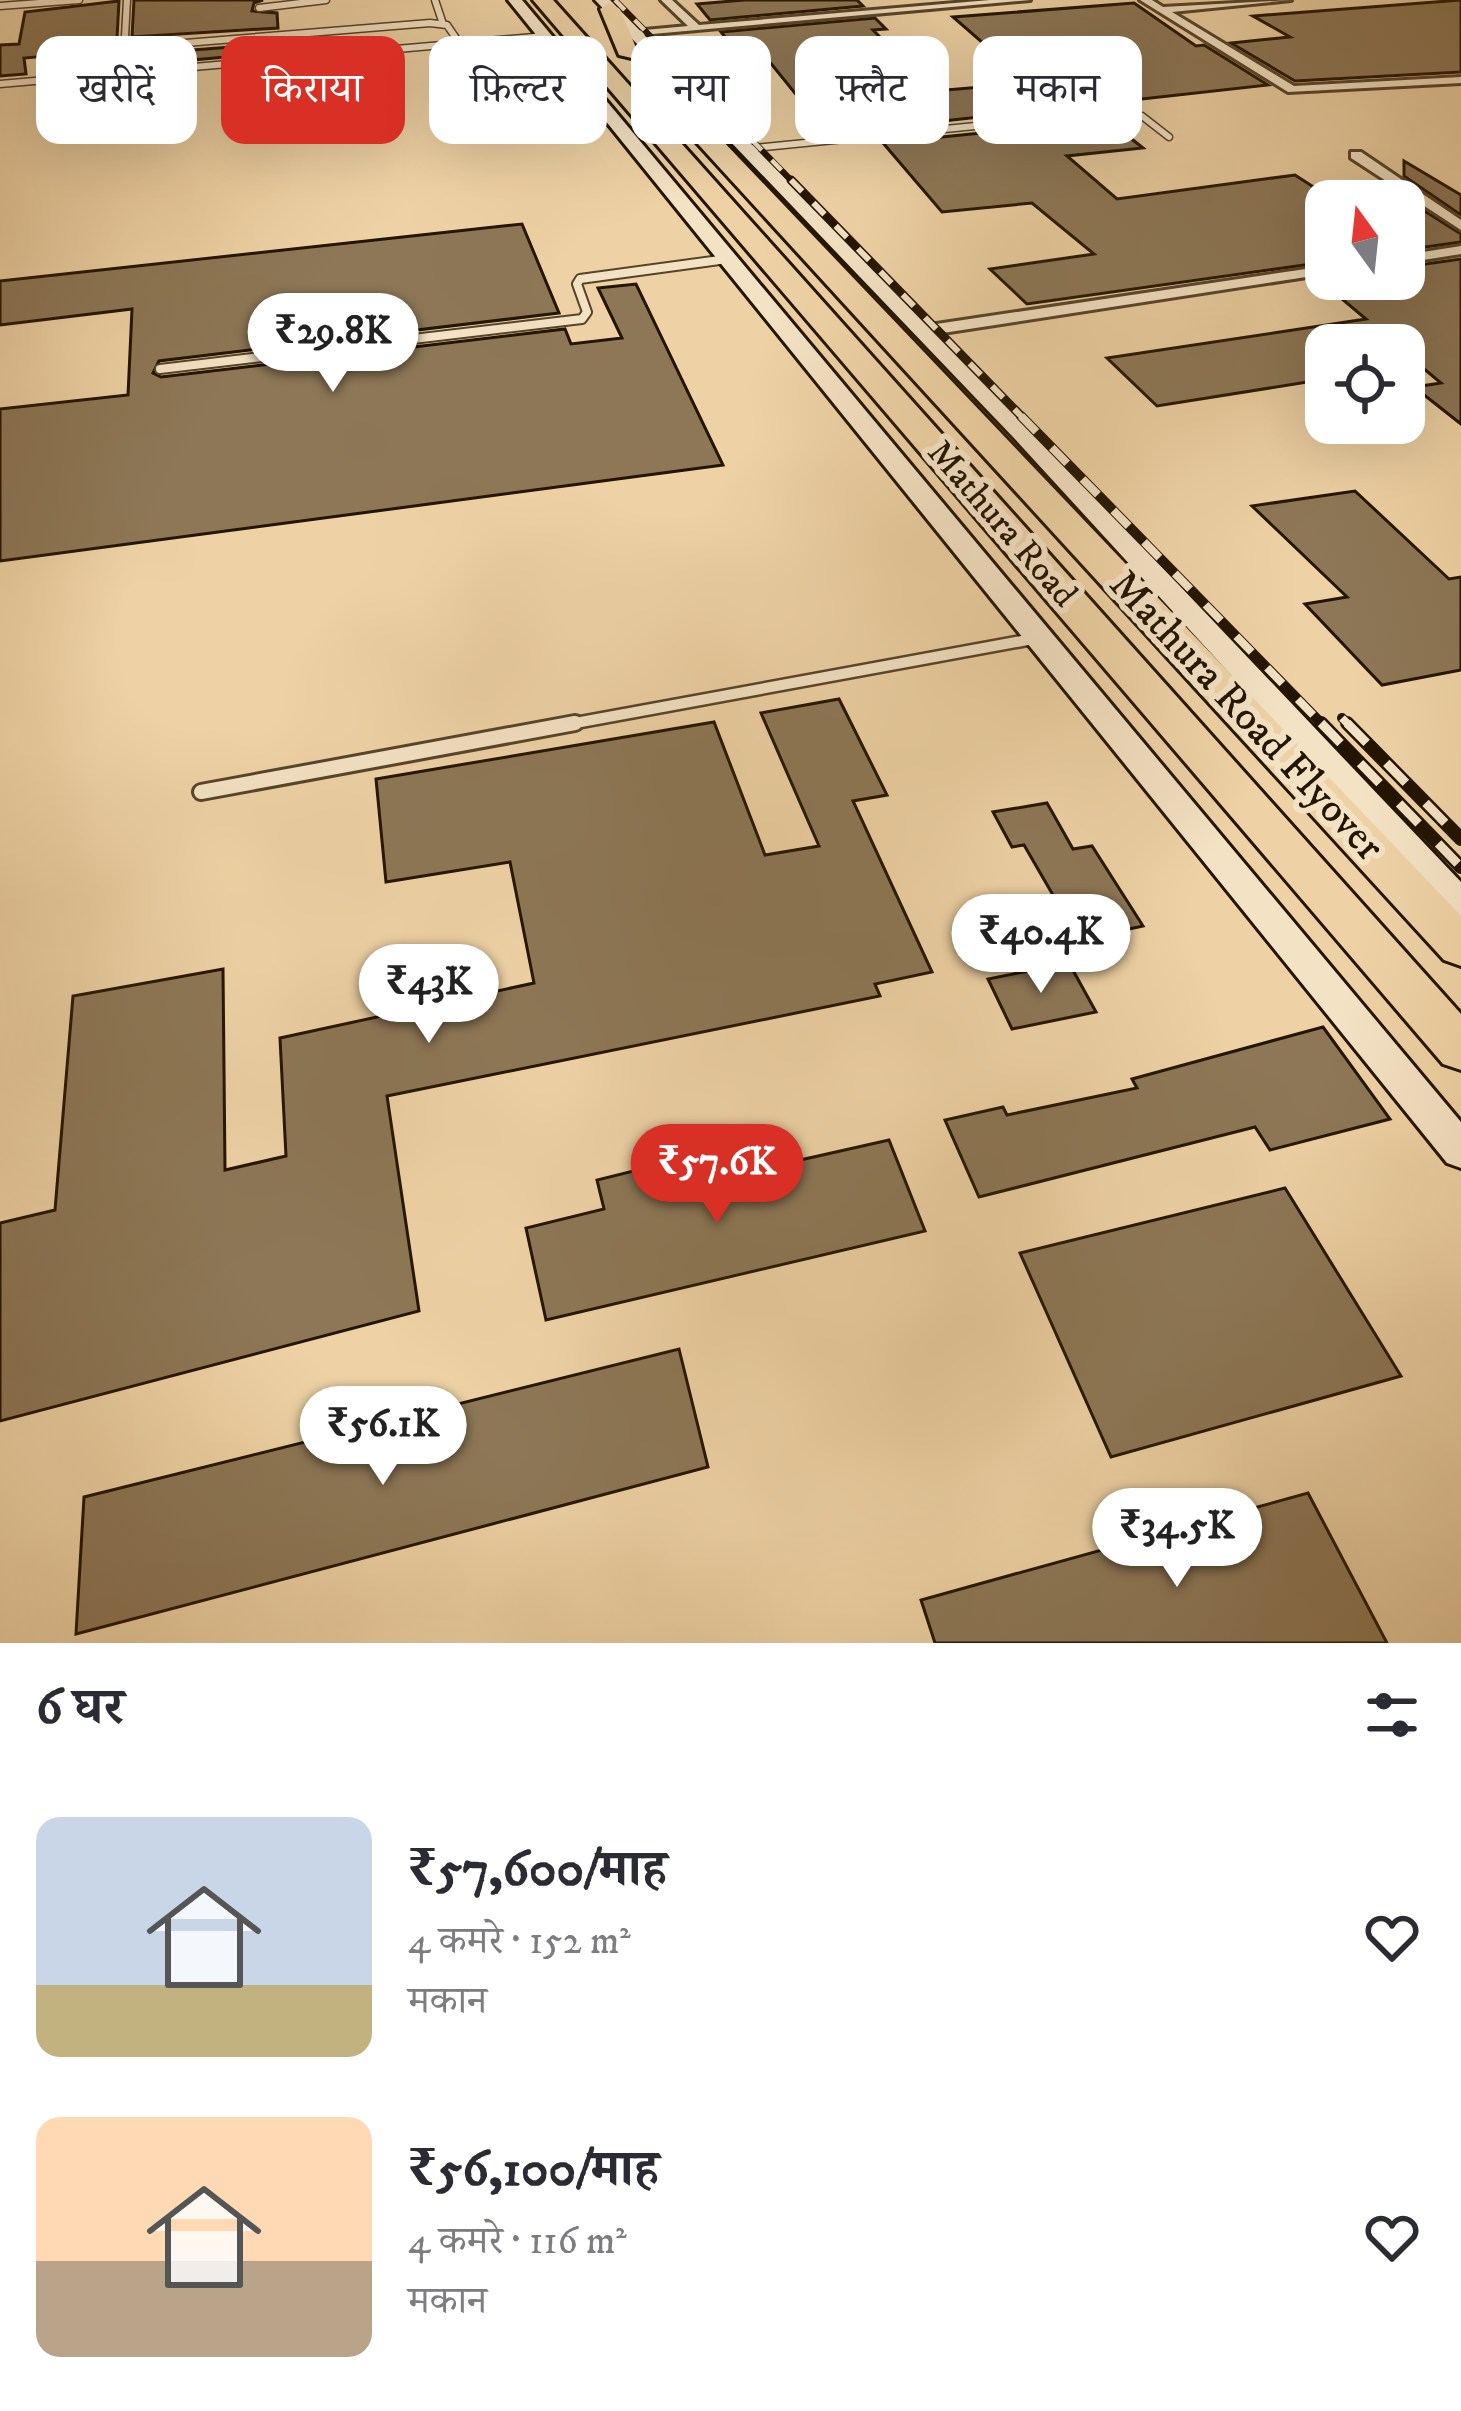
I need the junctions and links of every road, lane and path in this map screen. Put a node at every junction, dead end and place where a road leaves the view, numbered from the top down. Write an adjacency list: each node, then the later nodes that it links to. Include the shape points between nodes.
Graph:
1 (79, 0): 13 (lane)
2 (127, 0): 19 (lane)
3 (326, 0): 14 (lane)
4 (435, 0): 17 (lane)
5 (515, 0): 16 (main road)
6 (578, 0): 24 (highway, Mathura Road)
7 (666, 0): 18 (street)
8 (1025, 0): 11 (street)
9 (1145, 0): 15 (street)
10 (1286, 0): 15 (street)
11 (965, 3): 18 (street)
12 (606, 4): 24 (main road)
13 (0, 6)
14 (259, 8)
15 (1161, 10): 27 (street, via 1292,90)
16 (544, 18): 21 (lane); 38 (main road); 48 (highway, Mathura Road)
17 (443, 24): 20 (lane); 23 (lane)
18 (696, 28): 22 (street)
19 (125, 36)
20 (453, 36)
21 (486, 36)
22 (664, 36)
23 (197, 43)
24 (631, 44)
25 (429, 47): 26 (lane)
26 (197, 67)
27 (1461, 80)
28 (36, 81): 29 (lane)
29 (0, 84)
30 (1169, 137): 33 (lane, via 1142,116 1117,112)
31 (721, 144): 42 (highway, Mathura Road)
32 (740, 144): 33 (main road)
33 (745, 149): 40 (main road)
34 (1356, 155): 35 (street)
35 (1461, 226)
36 (1461, 250): 37 (street)
37 (1425, 256)
38 (727, 259): 41 (lane, via 580,279 582,319); 44 (main road)
39 (1305, 273): 40 (street)
40 (923, 331): 43 (main road)
41 (160, 369)
42 (1031, 486): 43 (highway, via 1082,520); 47 (highway, Mathura Road Flyover)
43 (1210, 634): 46 (main road)
44 (1039, 638): 45 (lane); 49 (main road)
45 (201, 793)
46 (1461, 904)
47 (1461, 947)
48 (1461, 1048)
49 (1461, 1151)

